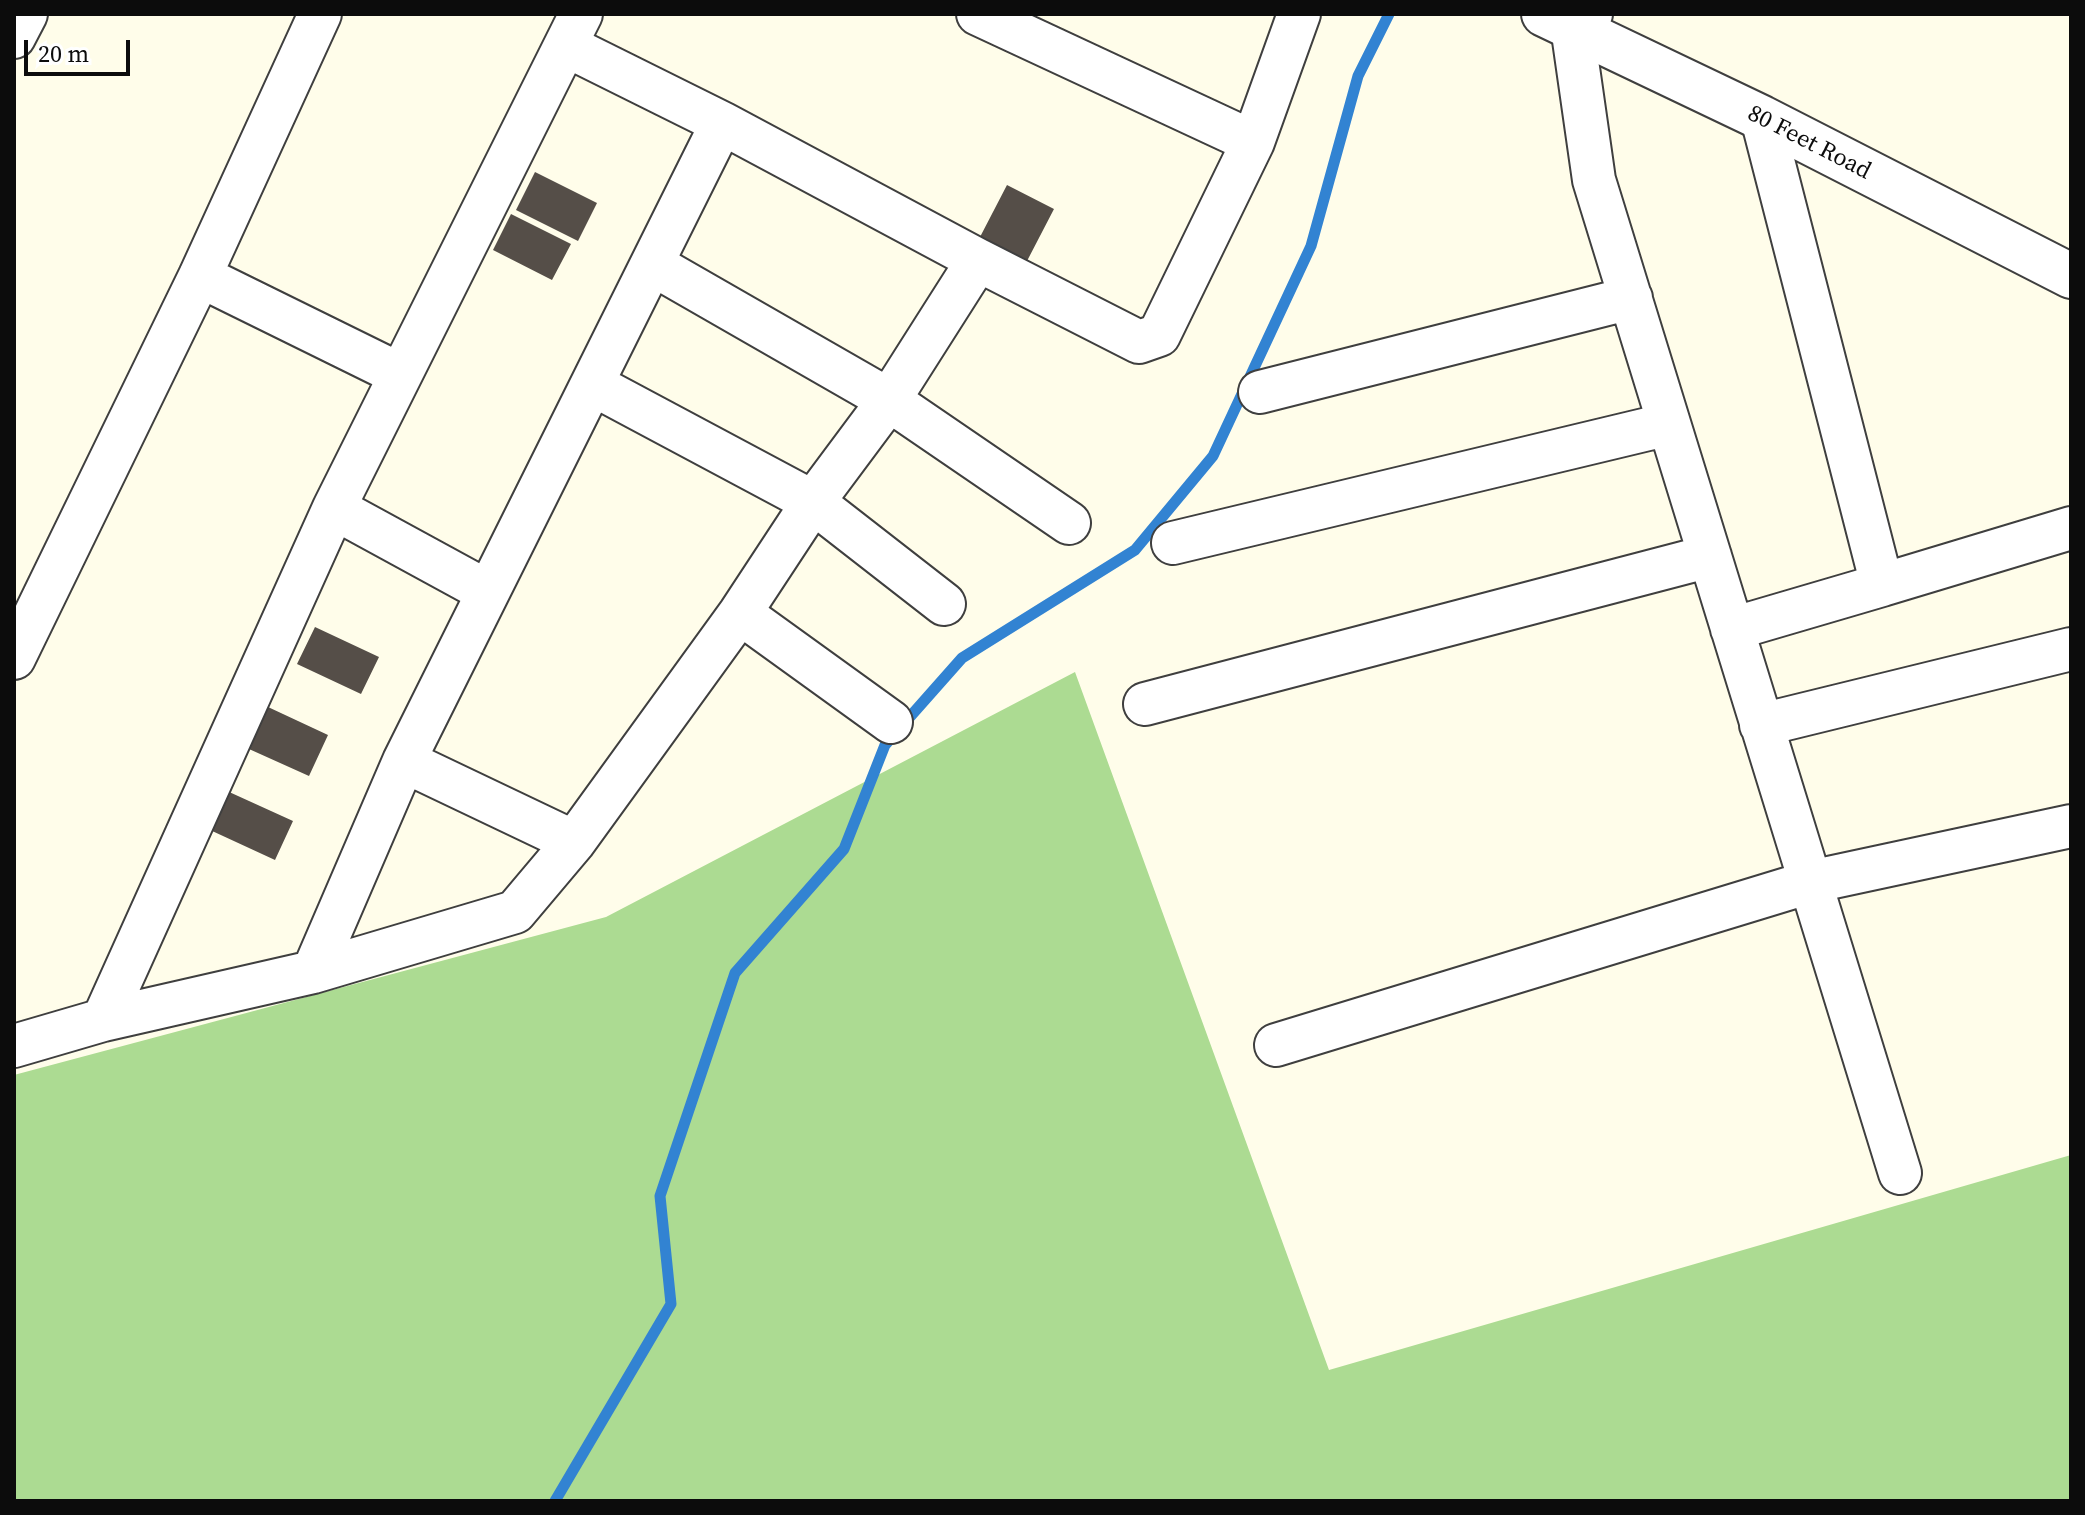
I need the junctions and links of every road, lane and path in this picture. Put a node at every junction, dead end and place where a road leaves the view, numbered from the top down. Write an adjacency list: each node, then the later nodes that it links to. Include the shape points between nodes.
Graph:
1 (26, 14): 7 (street)
2 (320, 14): 13 (street)
3 (978, 14): 10 (street)
4 (1299, 14): 10 (street)
5 (1569, 18): 8 (street, 80 Feet Road); 15 (street, via 1594,180)
6 (574, 30): 9 (street); 16 (street)
7 (14, 37)
8 (1762, 118): 14 (street, 80 Feet Road); 27 (street)
9 (722, 123): 11 (street); 12 (street)
10 (1253, 142): 11 (street, via 1159,335 1139,342)
11 (978, 260): 19 (street)
12 (652, 264): 17 (street); 19 (street)
13 (200, 276): 16 (street); 33 (street)
14 (2071, 276)
15 (1631, 298): 18 (street); 20 (street)
16 (399, 374): 22 (street)
17 (592, 384): 21 (street); 28 (street)
18 (1260, 392)
19 (889, 400): 21 (street); 23 (street)
20 (1669, 424): 25 (street); 26 (street)
21 (813, 502): 29 (street); 30 (street)
22 (334, 508): 28 (street); 42 (street)
23 (1069, 523)
24 (2071, 528): 27 (street)
25 (1173, 543)
26 (1710, 556): 31 (street); 34 (street)
27 (1882, 585): 31 (street)
28 (488, 592): 37 (street)
29 (944, 604)
30 (740, 613): 35 (street); 39 (street)
31 (1732, 629): 36 (street)
32 (2071, 649): 36 (street)
33 (14, 658)
34 (1145, 704)
35 (891, 722)
36 (1761, 725): 40 (street)
37 (404, 761): 39 (street); 41 (street)
38 (2071, 826): 40 (street)
39 (574, 842): 41 (street, via 515,912)
40 (1810, 882): 43 (street); 45 (street)
41 (313, 972): 42 (street)
42 (103, 1020): 44 (street)
43 (1276, 1045)
44 (14, 1046)
45 (1900, 1173)

